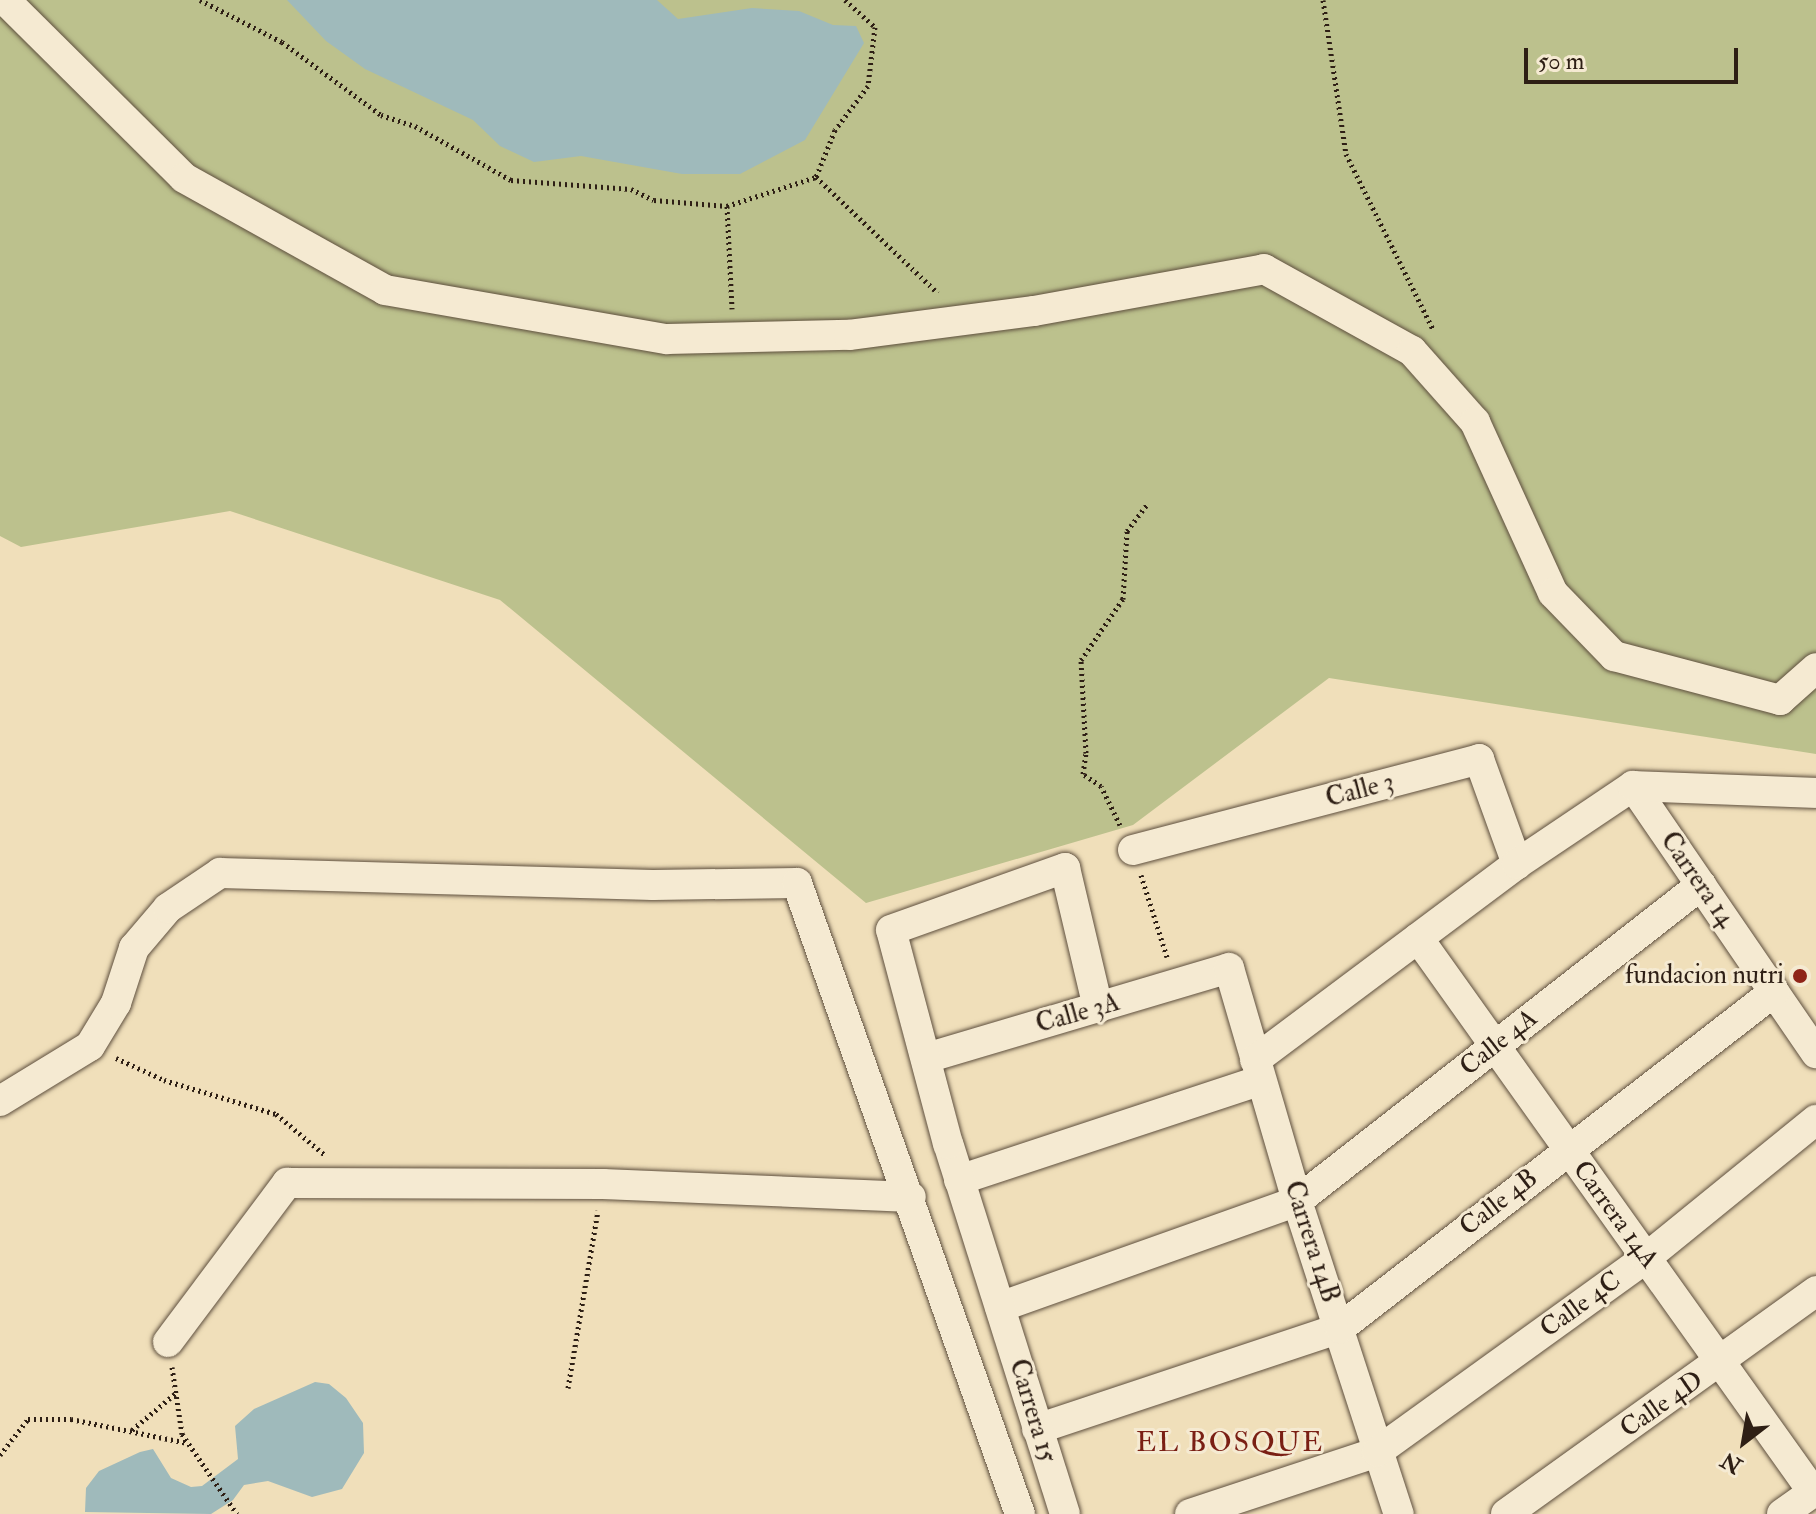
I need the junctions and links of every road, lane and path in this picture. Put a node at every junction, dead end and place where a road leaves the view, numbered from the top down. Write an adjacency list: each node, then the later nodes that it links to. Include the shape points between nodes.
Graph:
1 (5, 0): 8 (street, via 184,178 385,290 667,339)
2 (200, 0): 6 (path, via 282,42 381,115 415,126 511,180 631,189 654,200)
3 (845, 0): 5 (path, via 875,27 868,86 835,130)
4 (1323, 0): 9 (path, via 1346,154 1445,354)
5 (816, 177): 6 (path); 7 (path)
6 (727, 206): 8 (path)
7 (966, 320): 8 (street, via 849,335); 9 (street, via 1264,269 1412,351)
8 (733, 338)
9 (1437, 380): 11 (street, via 1475,422 1553,593 1614,656 1780,700)
10 (1147, 504): 14 (path, via 1127,531 1123,599 1081,660 1083,774 1101,786)
11 (1816, 668)
12 (1633, 786): 13 (street); 15 (street); 16 (street, Carrera 14)
13 (1816, 793)
14 (1133, 850): 15 (street, Calle 3, via 1479,759); 19 (path)
15 (1517, 864): 17 (street)
16 (1701, 885): 20 (street, Carrera 14); 23 (street, Calle 4A)
17 (1418, 938): 23 (street, Carrera 14A); 26 (street)
18 (1229, 968): 19 (street, Calle 3A); 26 (street, Carrera 14B)
19 (1176, 984): 21 (street, Calle 3A)
20 (1774, 992): 24 (street, Carrera 14); 29 (street, Calle 4B)
21 (1098, 1008): 25 (street, Calle 3A); 25 (street, Carrera 15, via 1065,868 891,930)
22 (90, 1046): 27 (street); 31 (path, via 164,1080 276,1114); 33 (street, via 116,1003 134,948 168,908 220,873 653,885 797,883)
23 (1495, 1046): 29 (street, Carrera 14A); 34 (street, Calle 4A)
24 (1816, 1053)
25 (926, 1058): 30 (street, Carrera 15)
26 (1258, 1070): 30 (street); 34 (street, Carrera 14B)
27 (0, 1101)
28 (1816, 1120): 35 (street, Calle 4C)
29 (1568, 1149): 35 (street, Carrera 14A); 38 (street, Calle 4B)
30 (959, 1180): 37 (street, Carrera 15)
31 (360, 1183): 32 (street); 39 (street, via 287,1183)
32 (603, 1184): 33 (street); 41 (path)
33 (911, 1197): 50 (street)
34 (1297, 1201): 37 (street, Calle 4A); 38 (street, Carrera 14B)
35 (1646, 1258): 40 (street, Carrera 14A); 46 (street, Calle 4C)
36 (1816, 1291): 40 (street, Calle 4D)
37 (1000, 1307): 43 (street, Carrera 15)
38 (1340, 1328): 43 (street, Calle 4B); 46 (street, Carrera 14B)
39 (168, 1342): 42 (path)
40 (1721, 1364): 48 (street, Carrera 14A); 54 (street, Calle 4D)
41 (568, 1388)
42 (176, 1393): 44 (path); 45 (path)
43 (1037, 1429): 51 (street, Carrera 15)
44 (131, 1431): 45 (path); 47 (path, via 71,1419 28,1419)
45 (188, 1443): 49 (path)
46 (1377, 1452): 52 (street, Calle 4C); 53 (street, Carrera 14B)
47 (0, 1455)
48 (1814, 1491): 55 (street)
49 (235, 1512)
50 (1020, 1514)
51 (1065, 1514)
52 (1190, 1514)
53 (1399, 1514)
54 (1506, 1514)
55 (1782, 1514)

